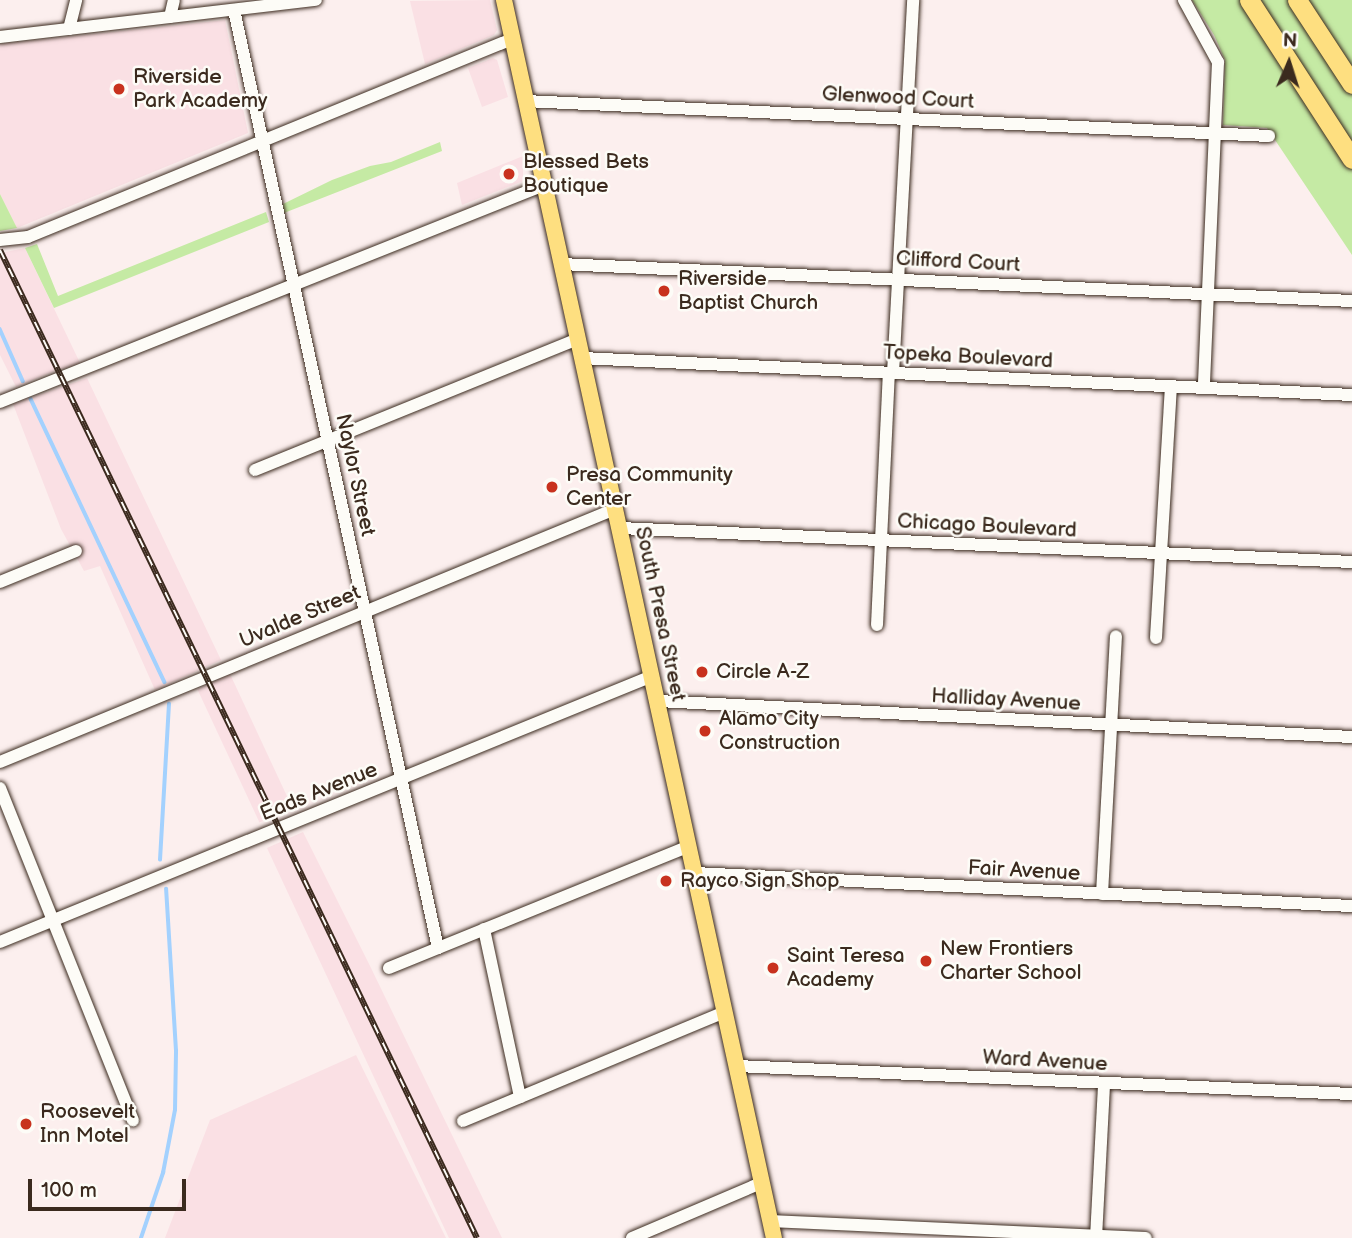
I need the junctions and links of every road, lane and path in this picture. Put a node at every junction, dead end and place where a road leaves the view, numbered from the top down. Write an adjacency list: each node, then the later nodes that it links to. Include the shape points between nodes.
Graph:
1 (76, 0): 11 (street)
2 (174, 0): 10 (street)
3 (316, 0): 9 (street)
4 (504, 0): 13 (main road, South Presa Street)
5 (913, 0): 16 (street)
6 (1184, 0): 17 (street, via 1218,62)
7 (1249, 0): 20 (highway)
8 (1297, 0): 14 (highway)
9 (234, 10): 10 (street); 19 (street, Naylor Street)
10 (170, 17): 11 (street)
11 (69, 29): 12 (street)
12 (0, 37)
13 (512, 39): 15 (main road, South Presa Street); 19 (street)
14 (1352, 84)
15 (525, 100): 16 (street, Glenwood Court); 21 (main road, South Presa Street)
16 (907, 118): 17 (street, Glenwood Court); 24 (street)
17 (1216, 132): 18 (street, Glenwood Court); 26 (street)
18 (1269, 136)
19 (262, 141): 22 (street, via 28,237); 25 (street, Naylor Street)
20 (1352, 159)
21 (544, 185): 23 (main road, South Presa Street); 25 (street)
22 (0, 240)
23 (561, 264): 24 (street, Clifford Court); 28 (main road, South Presa Street)
24 (898, 278): 26 (street, Clifford Court); 30 (street)
25 (293, 285): 34 (street); 35 (street, Naylor Street)
26 (1210, 294): 27 (street, Clifford Court); 32 (street)
27 (1352, 301)
28 (578, 339): 29 (main road, South Presa Street); 35 (street)
29 (582, 358): 30 (street, Topeka Boulevard); 37 (main road, South Presa Street)
30 (891, 373): 31 (street, Topeka Boulevard); 39 (street)
31 (1171, 387): 32 (street, Topeka Boulevard); 41 (street)
32 (1204, 388): 33 (street, Topeka Boulevard)
33 (1352, 395)
34 (0, 402)
35 (328, 441): 36 (street); 44 (street, Naylor Street)
36 (255, 470)
37 (615, 509): 38 (main road, South Presa Street); 44 (street, Uvalde Street)
38 (620, 528): 39 (street, Chicago Boulevard); 48 (main road, South Presa Street)
39 (881, 541): 41 (street, Chicago Boulevard); 45 (street)
40 (76, 551): 43 (street)
41 (1161, 554): 42 (street, Chicago Boulevard); 47 (street)
42 (1352, 562)
43 (0, 582)
44 (364, 611): 52 (street, Uvalde Street); 53 (street, Naylor Street)
45 (877, 625)
46 (1116, 636): 50 (street)
47 (1156, 639)
48 (652, 676): 49 (main road, South Presa Street); 53 (street, Eads Avenue)
49 (658, 701): 50 (street, Halliday Avenue); 55 (main road, South Presa Street)
50 (1112, 725): 51 (street, Halliday Avenue); 57 (street)
51 (1352, 737)
52 (0, 762)
53 (401, 779): 59 (street, Eads Avenue); 62 (street, Naylor Street)
54 (0, 788): 59 (street)
55 (689, 846): 56 (main road, South Presa Street); 60 (street)
56 (695, 873): 57 (street, Fair Avenue); 64 (main road, South Presa Street)
57 (1102, 894): 58 (street, Fair Avenue)
58 (1352, 906)
59 (54, 920): 61 (street, Eads Avenue); 69 (street)
60 (484, 929): 62 (street); 68 (street)
61 (0, 942)
62 (438, 948): 63 (street)
63 (389, 968)
64 (726, 1012): 65 (main road, South Presa Street); 68 (street)
65 (737, 1066): 66 (street, Ward Avenue); 71 (main road, South Presa Street)
66 (1104, 1083): 67 (street, Ward Avenue); 73 (street)
67 (1352, 1094)
68 (520, 1097): 70 (street)
69 (133, 1120)
70 (463, 1121)
71 (761, 1183): 72 (main road, South Presa Street); 74 (street)
72 (770, 1221): 73 (street); 75 (main road, South Presa Street)
73 (1096, 1237): 76 (street)
74 (632, 1238)
75 (774, 1238)
76 (1146, 1238)

